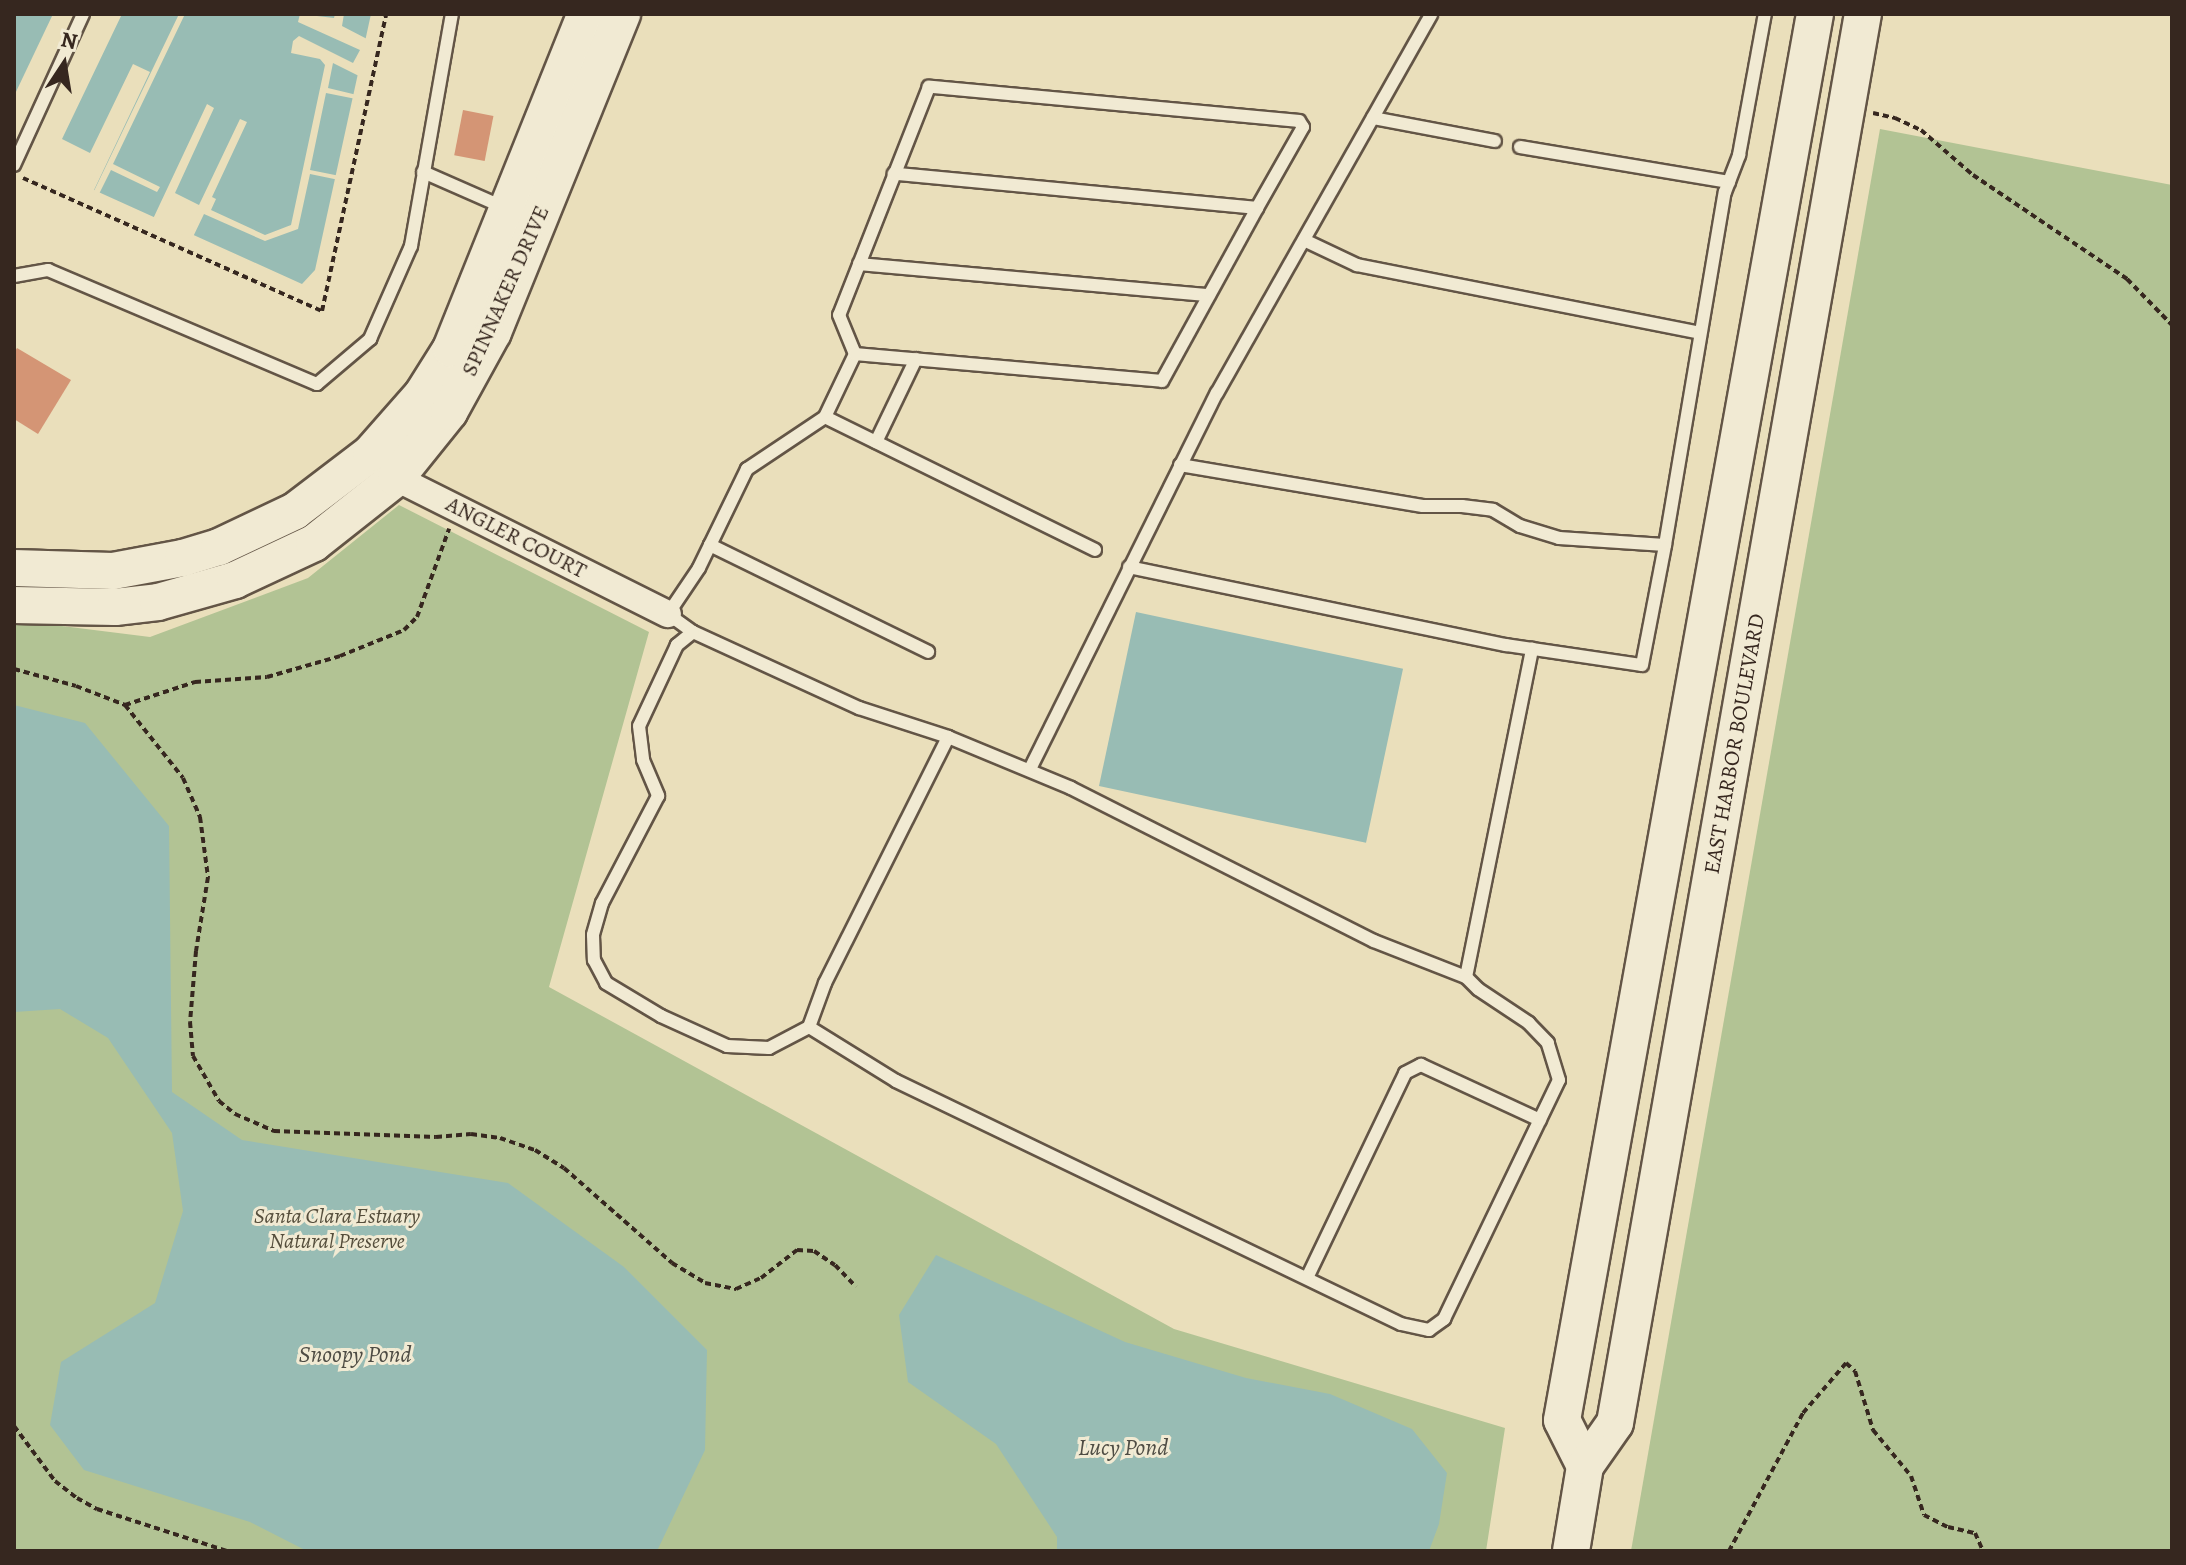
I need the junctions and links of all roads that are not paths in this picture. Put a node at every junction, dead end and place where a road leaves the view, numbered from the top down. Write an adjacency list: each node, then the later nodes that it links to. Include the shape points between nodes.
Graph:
1 (83, 14): 12 (lane)
2 (452, 14): 13 (lane)
3 (586, 14): 17 (main road, SPINNAKER DRIVE)
4 (622, 14): 17 (main road, SPINNAKER DRIVE)
5 (1431, 14): 9 (lane)
6 (1765, 14): 15 (lane, via 1739,155)
7 (1815, 14): 46 (main road, via 1562,1420)
8 (1863, 14): 46 (main road, EAST HARBOR BOULEVARD, via 1615,1423)
9 (1373, 118): 10 (lane); 18 (lane)
10 (1495, 141)
11 (1520, 147): 15 (lane)
12 (14, 165)
13 (423, 172): 17 (lane); 20 (lane, via 411,246 370,339 317,384 48,270)
14 (894, 174): 16 (lane); 16 (lane, via 929,87 1299,121 1303,127); 19 (lane)
15 (1729, 182): 22 (lane)
16 (1257, 208): 21 (lane)
17 (522, 216): 27 (main road, SPINNAKER DRIVE, via 422,395); 29 (main road, SPINNAKER DRIVE, via 476,365 449,412)
18 (1304, 240): 22 (lane, via 1357,265); 28 (lane)
19 (859, 264): 21 (lane); 23 (lane, via 839,315)
20 (14, 276)
21 (1209, 295): 24 (lane, via 1162,381)
22 (1699, 333): 31 (lane)
23 (855, 354): 24 (lane); 25 (lane)
24 (916, 359): 26 (lane)
25 (825, 417): 26 (lane); 30 (lane, via 747,469)
26 (876, 442): 32 (lane)
27 (371, 453): 29 (street, ANGLER COURT); 34 (main road, SPINNAKER DRIVE, via 295,511 219,547 113,571)
28 (1180, 465): 31 (lane, via 1423,506 1493,510 1520,526 1559,538); 33 (lane)
29 (396, 478): 35 (main road, SPINNAKER DRIVE, via 314,543 235,580 158,602 115,607); 36 (street, ANGLER COURT)
30 (710, 545): 36 (lane); 39 (lane)
31 (1665, 545): 38 (lane, via 1642,665)
32 (1095, 550)
33 (1129, 567): 38 (lane); 41 (lane)
34 (14, 568)
35 (14, 605)
36 (668, 614): 37 (lane)
37 (693, 632): 40 (lane, via 859,708); 43 (lane, via 677,645 639,726 643,760 658,796 602,903 593,935 594,960 606,983 727,1046 769,1048)
38 (1532, 649): 42 (lane)
39 (928, 652)
40 (948, 737): 41 (lane); 43 (lane, via 825,983)
41 (1030, 769): 42 (lane, via 1374,941)
42 (1466, 977): 44 (lane, via 1548,1043 1559,1080)
43 (809, 1027): 45 (lane, via 896,1081)
44 (1540, 1120): 45 (lane, via 1444,1319 1429,1330 1401,1324); 45 (lane, via 1421,1065 1405,1073)
45 (1307, 1278)
46 (1585, 1466): 47 (main road, EAST HARBOR BOULEVARD)
47 (1571, 1551)

